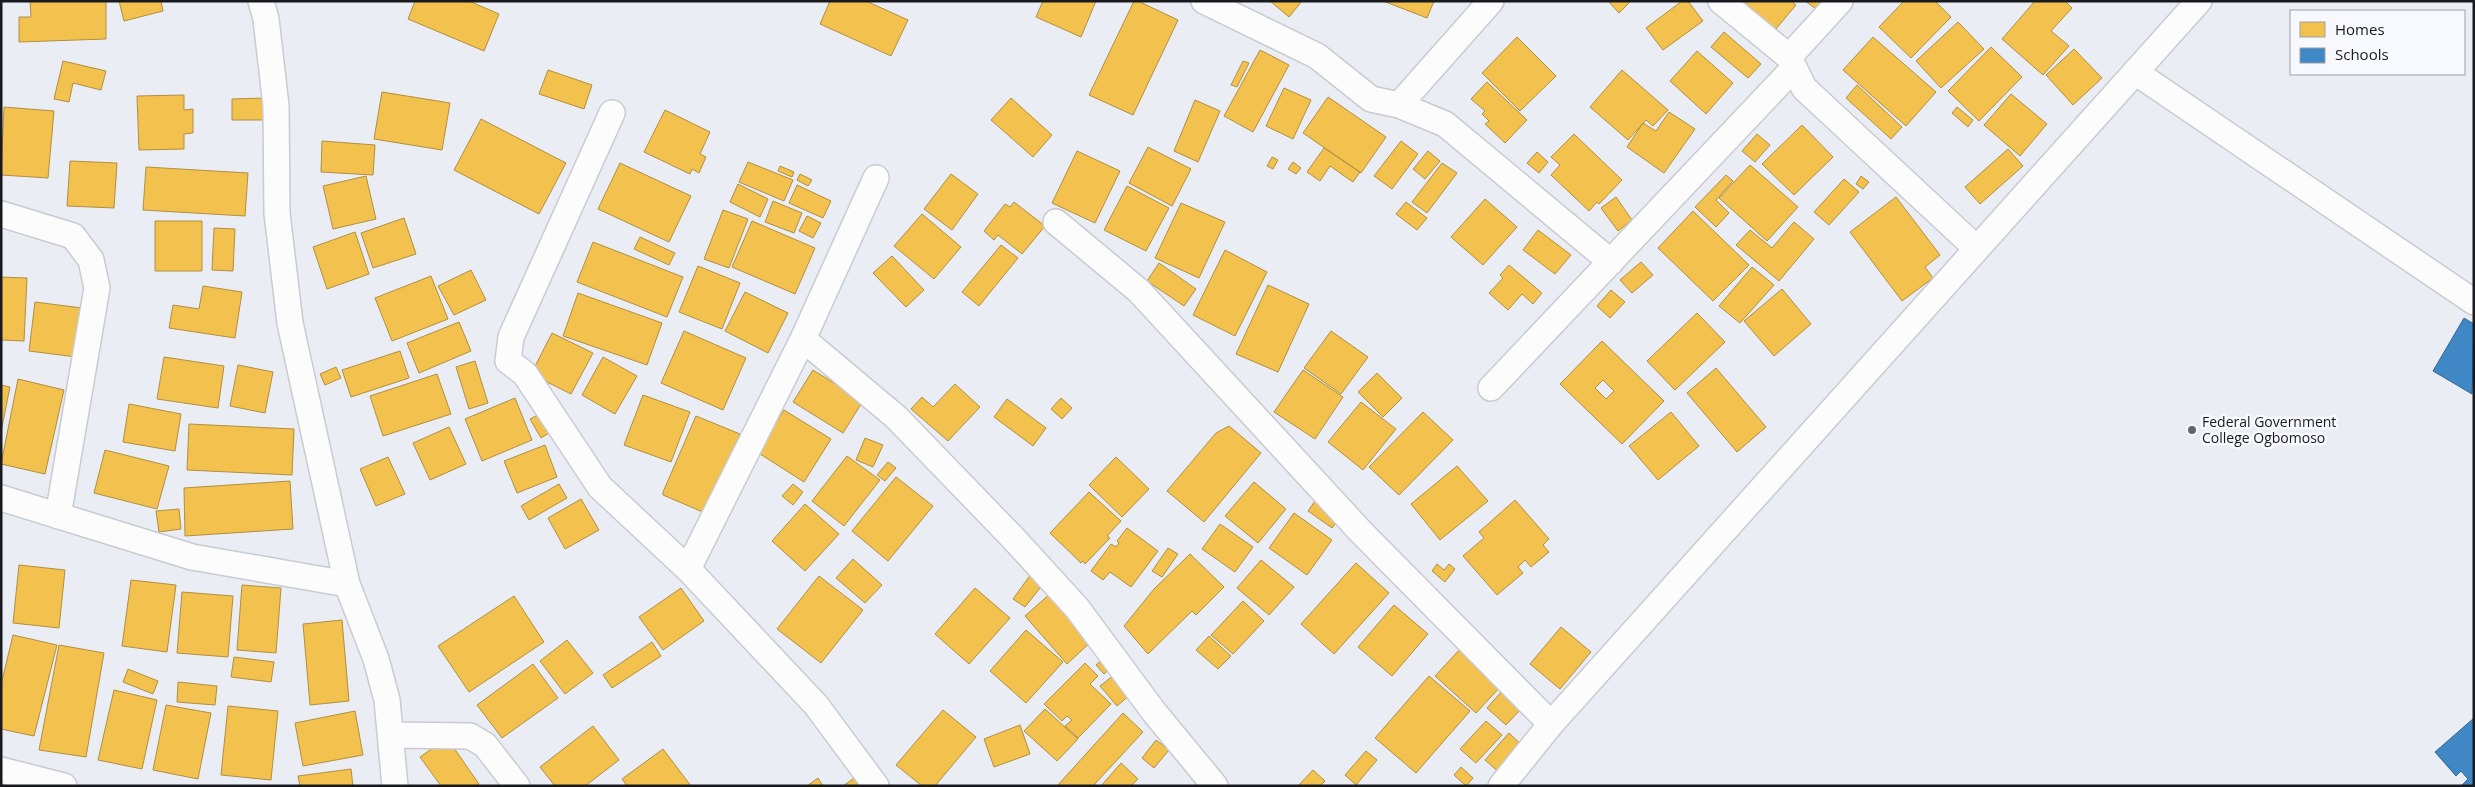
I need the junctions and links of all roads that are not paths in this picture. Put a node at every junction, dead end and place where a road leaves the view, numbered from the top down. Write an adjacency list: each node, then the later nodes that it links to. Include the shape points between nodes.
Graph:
1 (261, 1): 22 (street, via 276,106 277,214 290,323)
2 (1204, 1): 9 (street, via 1317,56 1371,99)
3 (1492, 1): 9 (street)
4 (1720, 1): 7 (street)
5 (1840, 1): 7 (street)
6 (2199, 1): 8 (street)
7 (1791, 63): 14 (street, via 1804,88); 15 (street)
8 (2135, 72): 14 (street); 16 (street)
9 (1399, 105): 15 (street, via 1445,124)
10 (612, 113): 21 (street, via 511,337 508,361 525,374 600,487)
11 (876, 178): 17 (street)
12 (1, 214): 20 (street, via 72,236 91,260 97,288)
13 (1056, 222): 23 (street, via 1139,291 1361,532)
14 (1976, 248): 23 (street)
15 (1611, 262): 18 (street)
16 (2474, 302)
17 (803, 339): 21 (street); 30 (street, via 896,417 1013,538 1077,608 1154,712)
18 (1492, 388)
19 (1, 498): 20 (street)
20 (58, 516): 22 (street, via 192,557)
21 (688, 569): 29 (street, via 816,705)
22 (347, 584): 24 (street, via 376,659 387,700)
23 (1551, 724): 31 (street)
24 (391, 735): 27 (street); 28 (street, via 470,736 485,745)
25 (1, 770): 26 (street)
26 (64, 786)
27 (395, 786)
28 (517, 786)
29 (876, 786)
30 (1216, 786)
31 (1501, 786)

